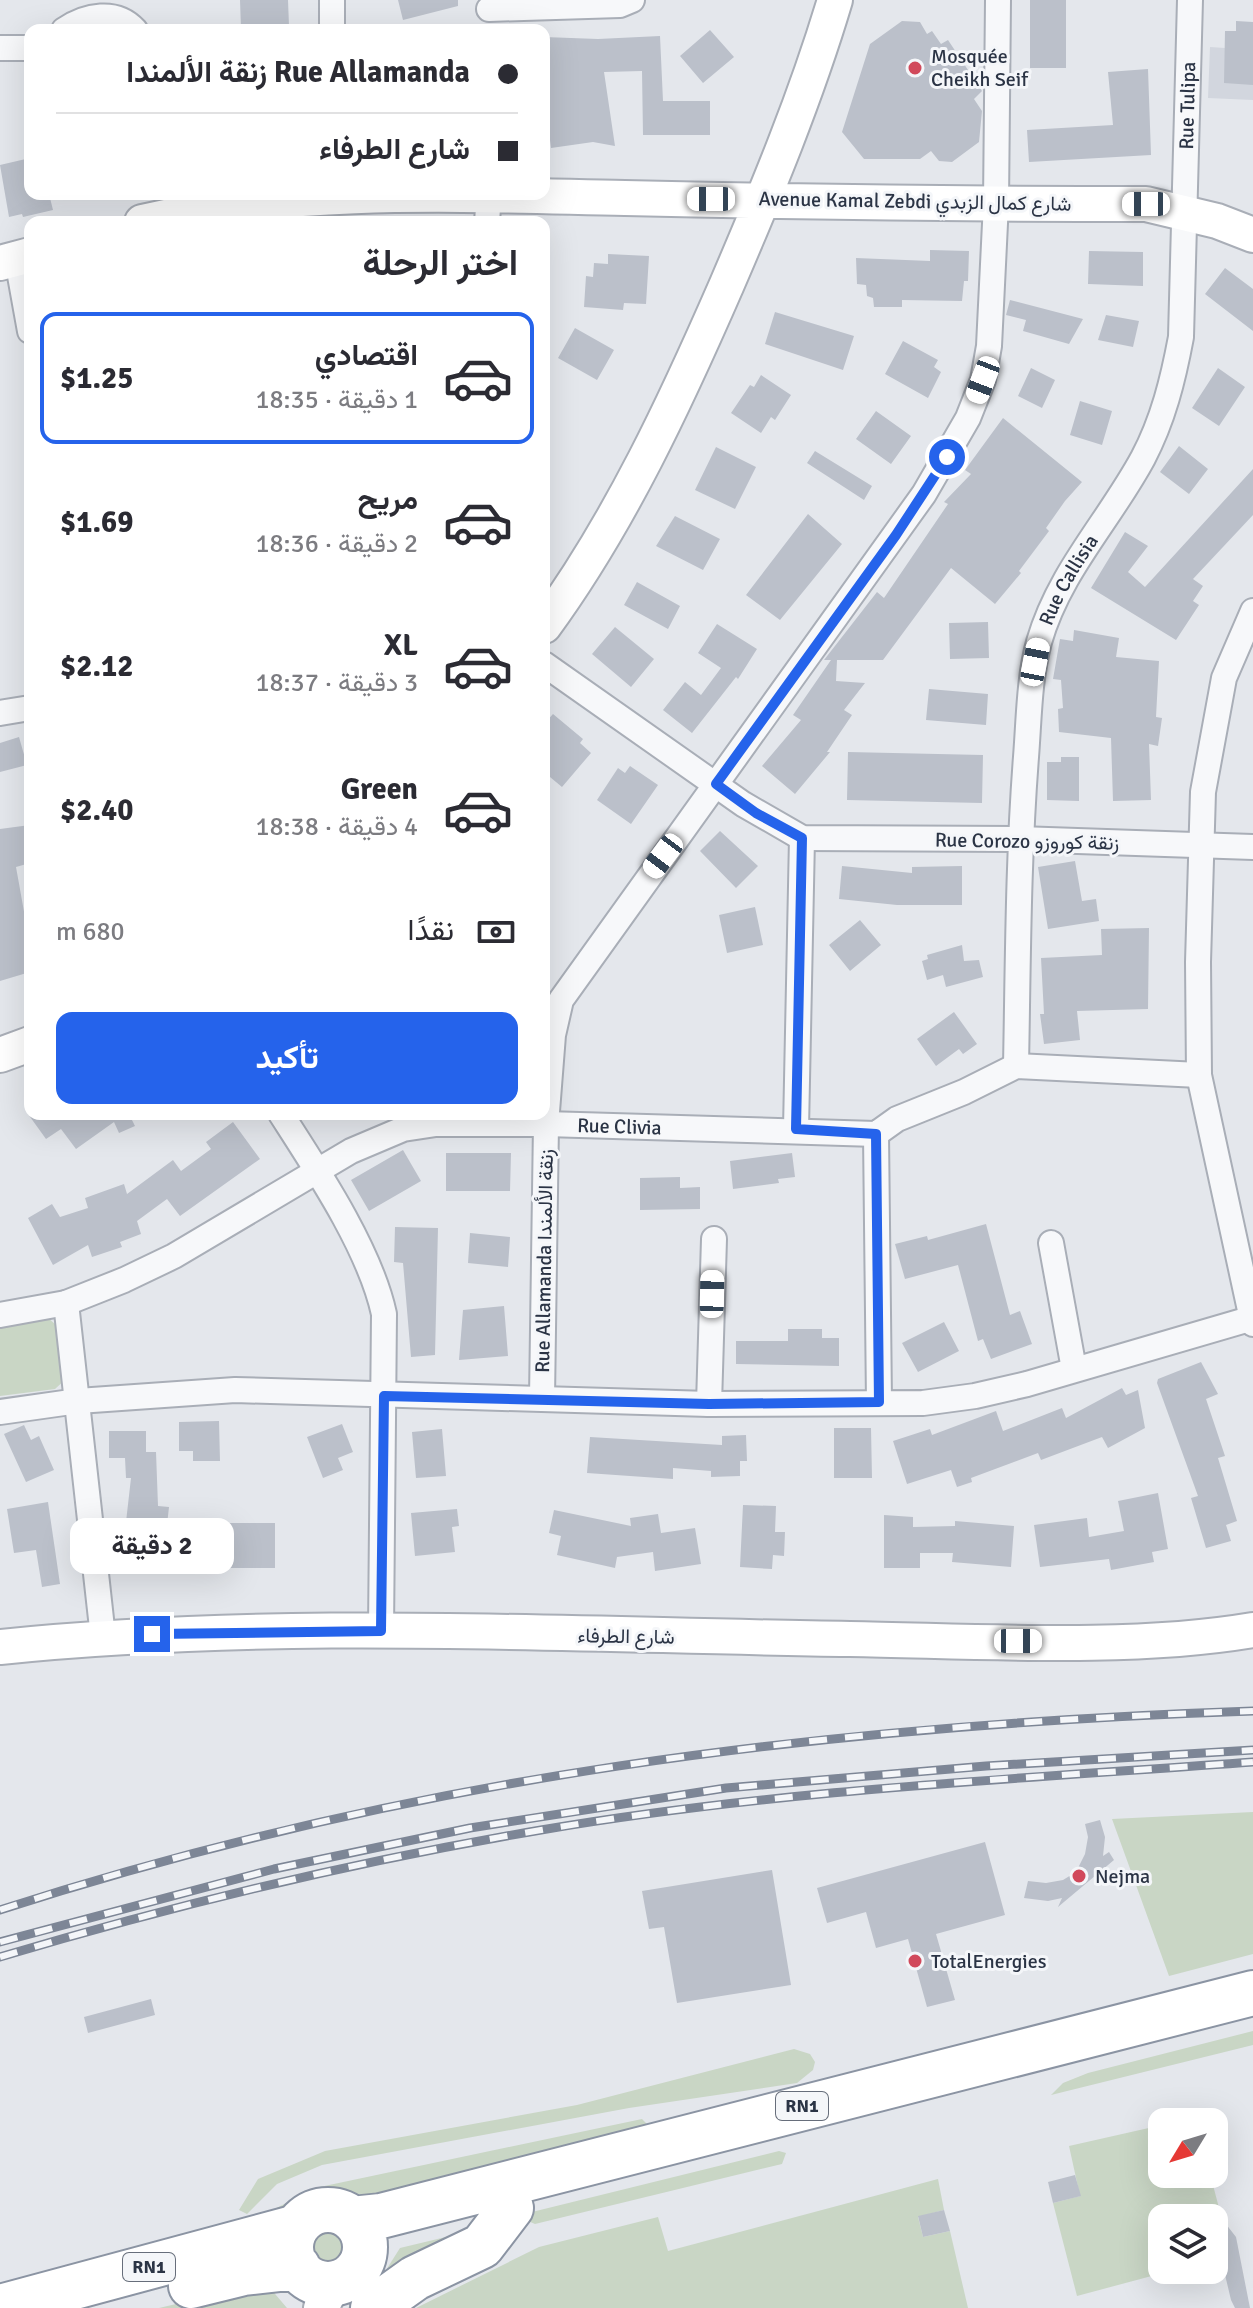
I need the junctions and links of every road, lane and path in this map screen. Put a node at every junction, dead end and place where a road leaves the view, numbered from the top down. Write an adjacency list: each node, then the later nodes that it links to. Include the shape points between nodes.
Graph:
1 (332, 0): 9 (street)
2 (632, 0): 6 (street)
3 (835, 0): 12 (street, via 816,66)
4 (998, 0): 15 (street, Rue Allamanda زنقة الألمندا)
5 (1190, 0): 18 (street, Rue Tulipa)
6 (489, 13)
7 (77, 24): 8 (street, via 108,16)
8 (130, 24)
9 (332, 24)
10 (0, 48): 11 (street)
11 (24, 50)
12 (764, 199): 15 (street, Avenue Kamal Zebdi شارع كمال الزبدي); 17 (street, Avenue Kamal Zebdi شارع كمال الزبدي); 24 (street, via 665,421)
13 (266, 200): 16 (street, Avenue Kamal Zebdi شارع كمال الزبدي)
14 (399, 200): 17 (street, Avenue Kamal Zebdi شارع كمال الزبدي)
15 (996, 203): 18 (street, Avenue Kamal Zebdi شارع كمال الزبدي, via 1146,204); 28 (street, Rue Allamanda زنقة الألمندا, via 989,346 968,418 924,494)
16 (177, 204): 19 (street, Avenue Kamal Zebdi شارع كمال الزبدي)
17 (488, 204)
18 (1185, 212): 20 (street, Avenue Kamal Zebdi شارع كمال الزبدي); 30 (street, Rue Callisia, via 1181,337 1172,385 1142,459 1069,572 1039,643)
19 (154, 216)
20 (1253, 235)
21 (16, 259): 22 (street)
22 (24, 300)
23 (1253, 611): 31 (street, via 1236,644 1216,712)
24 (550, 616)
25 (550, 668): 28 (street)
26 (24, 709): 27 (street)
27 (0, 713)
28 (716, 784): 29 (street); 36 (street, Rue Allamanda زنقة الألمندا, via 561,1000)
29 (802, 838): 30 (street, Rue Corozo زنقة كوروزو); 41 (street)
30 (1019, 839): 31 (street, Rue Corozo زنقة كوروزو); 35 (street, Rue Callisia)
31 (1201, 845): 32 (street, Rue Corozo زنقة كوروزو); 37 (street)
32 (1253, 847)
33 (24, 1046): 34 (street)
34 (0, 1055)
35 (1016, 1066): 37 (street); 42 (street, via 897,1119)
36 (550, 1073)
37 (1199, 1075): 48 (street)
38 (285, 1120): 43 (street)
39 (546, 1120): 40 (street, Rue Allamanda زنقة الألمندا)
40 (546, 1124): 41 (street, Rue Clivia); 43 (street, Rue Clivia, via 403,1129); 51 (street, Rue Allamanda زنقة الألمندا)
41 (796, 1129): 42 (street, Rue Clivia)
42 (876, 1134): 53 (street)
43 (317, 1170): 46 (street, Rue Clivia, via 174,1256); 50 (street, via 379,1292)
44 (714, 1239): 54 (street)
45 (1051, 1243): 49 (street)
46 (66, 1303): 47 (street, Rue Clivia); 52 (street)
47 (0, 1315)
48 (1252, 1320): 49 (street)
49 (1074, 1369): 53 (street, via 975,1396)
50 (384, 1396): 51 (street); 52 (street, via 235,1390); 57 (street)
51 (542, 1398): 54 (street)
52 (78, 1401): 55 (street); 58 (street)
53 (879, 1402): 54 (street)
54 (709, 1404)
55 (0, 1412)
56 (1253, 1630): 57 (street, شارع الطرفاء, via 1114,1641)
57 (381, 1631): 58 (street, شارع الطرفاء)
58 (103, 1637): 59 (street, شارع الطرفاء)
59 (0, 1647)
60 (1253, 1993): 63 (highway, RN1, via 381,2216)
61 (1253, 2019): 62 (highway, RN1)
62 (511, 2208): 63 (highway, RN1, via 389,2239); 67 (highway, via 482,2246 415,2278)
63 (358, 2235): 64 (highway, RN1, via 353,2275); 64 (highway, RN1, via 343,2213 323,2210 304,2219)
64 (312, 2271): 65 (highway, RN1); 66 (highway, RN1, via 244,2273)
65 (0, 2307)
66 (112, 2308)
67 (373, 2308)

